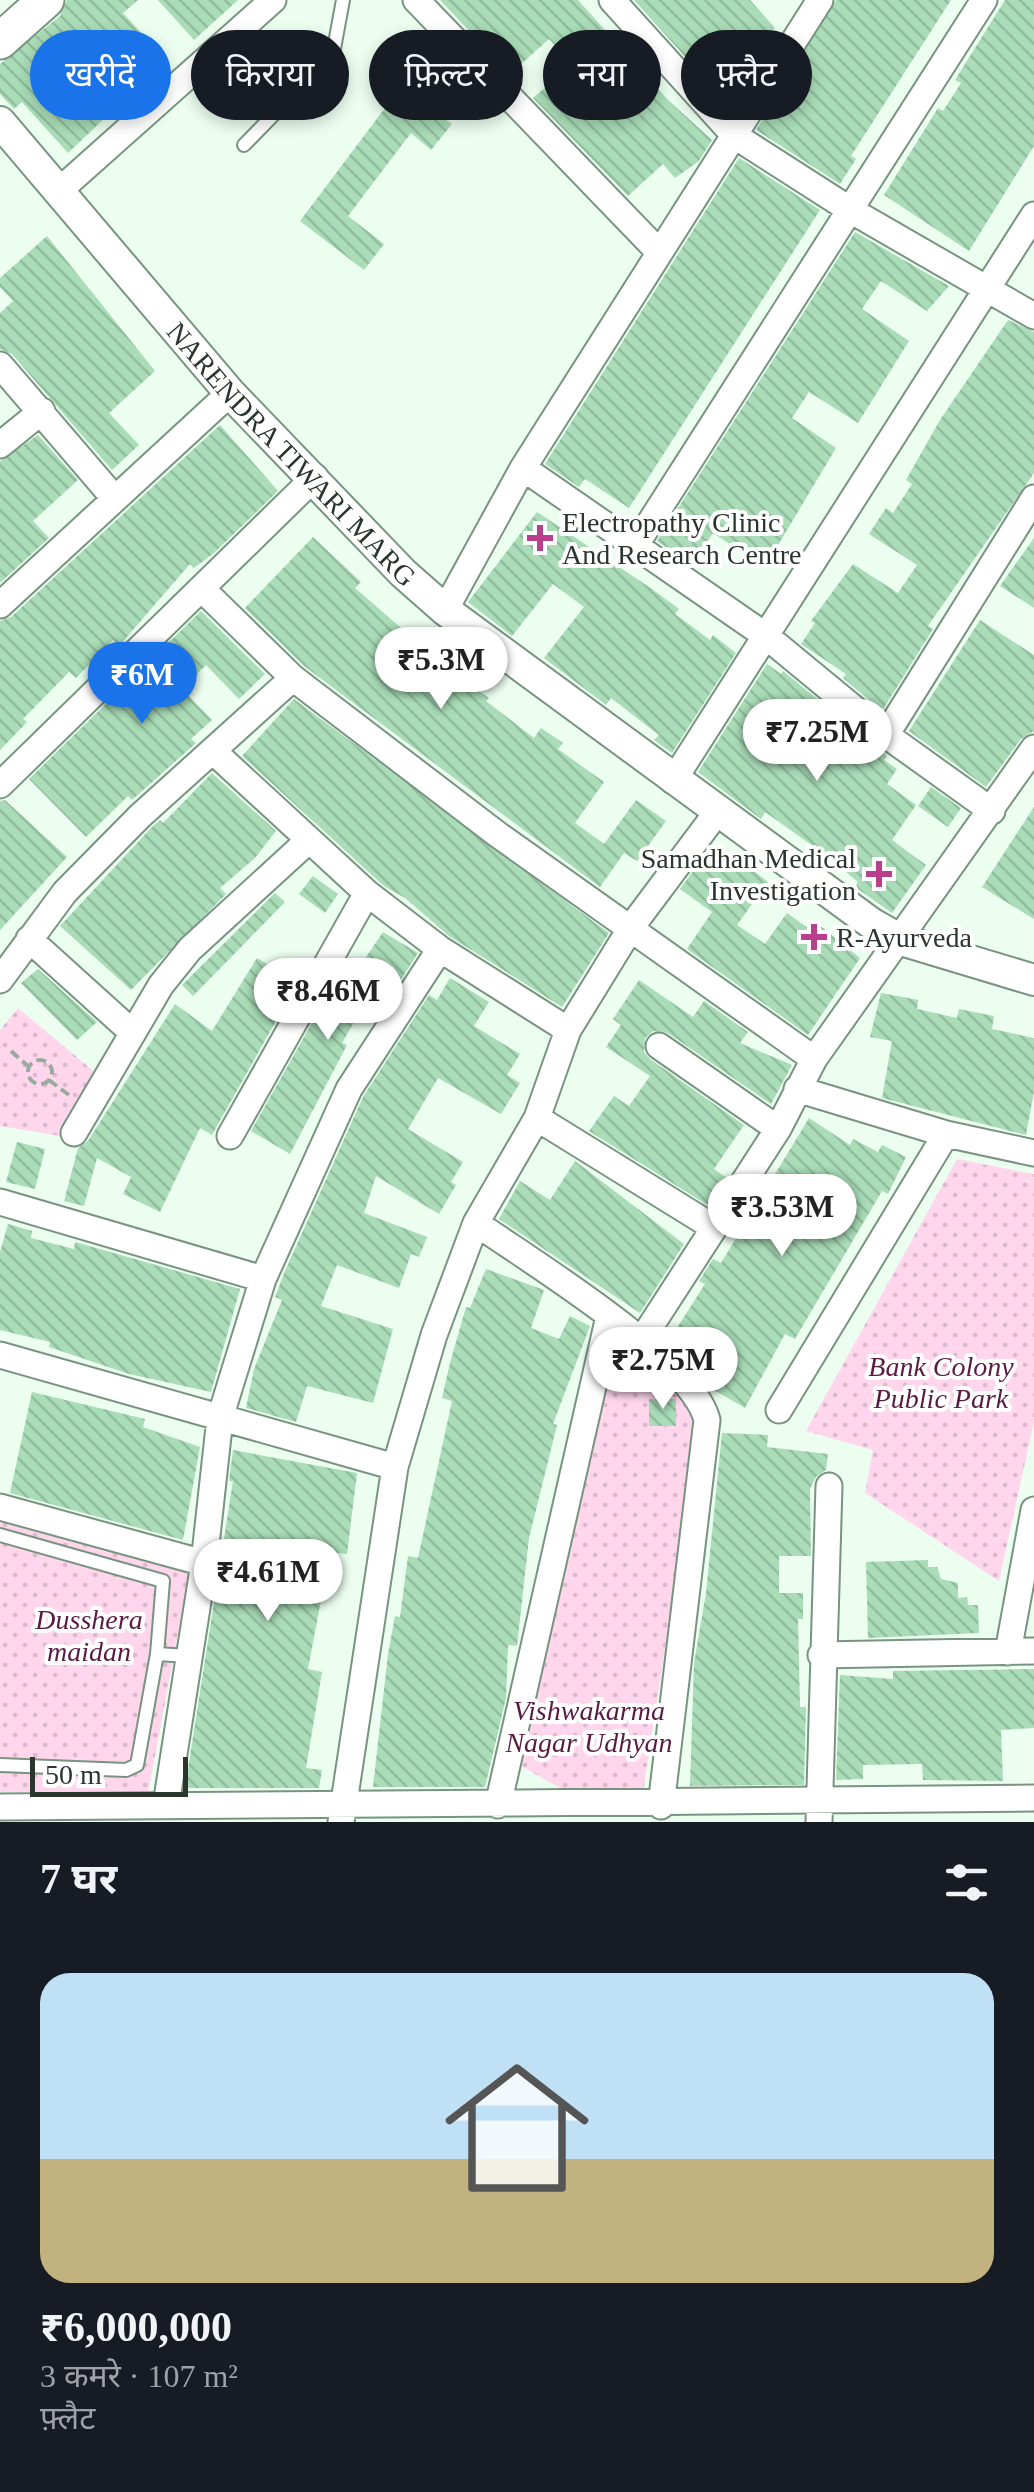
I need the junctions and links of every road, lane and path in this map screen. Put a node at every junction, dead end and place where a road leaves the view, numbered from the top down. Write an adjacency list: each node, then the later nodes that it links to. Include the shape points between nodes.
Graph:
1 (46, 0): 8 (main road)
2 (272, 0): 12 (street)
3 (343, 0): 11 (lane, via 333,54)
4 (416, 0): 15 (street)
5 (612, 0): 10 (street)
6 (820, 0): 10 (street)
7 (984, 0): 13 (street)
8 (0, 42)
9 (0, 122): 12 (street, NARENDRA TIWARI MARG)
10 (735, 136): 13 (street); 15 (street)
11 (244, 145)
12 (61, 190): 19 (street, NARENDRA TIWARI MARG)
13 (852, 211): 16 (street); 26 (street)
14 (1034, 214): 16 (street)
15 (658, 252): 22 (street)
16 (989, 287): 17 (street); 30 (street)
17 (1034, 316)
18 (0, 364): 20 (street)
19 (230, 393): 23 (street, NARENDRA TIWARI MARG); 25 (street)
20 (42, 410): 21 (street); 25 (street)
21 (0, 445)
22 (523, 468): 26 (street); 29 (street)
23 (315, 477): 27 (street); 29 (street, NARENDRA TIWARI MARG)
24 (1034, 498): 32 (street)
25 (115, 499): 28 (street)
26 (635, 546): 30 (street)
27 (203, 590): 31 (street); 36 (street)
28 (0, 605)
29 (446, 610): 35 (street, NARENDRA TIWARI MARG)
30 (766, 636): 32 (street); 35 (street)
31 (293, 678): 34 (street); 41 (street)
32 (886, 735): 38 (street)
33 (1034, 748): 38 (street)
34 (214, 752): 39 (street); 42 (street, via 140,816)
35 (673, 781): 37 (street, NARENDRA TIWARI MARG)
36 (0, 785)
37 (718, 811): 41 (street); 43 (street, NARENDRA TIWARI MARG)
38 (992, 811): 43 (street)
39 (309, 840): 40 (street); 48 (street, via 190,950 160,985)
40 (367, 892): 44 (street); 60 (street)
41 (632, 926): 47 (street); 51 (street)
42 (29, 939): 45 (street); 48 (street)
43 (901, 940): 46 (street, NARENDRA TIWARI MARG); 51 (street)
44 (440, 949): 47 (street); 65 (street, via 349,1090)
45 (0, 980)
46 (1034, 980)
47 (568, 1030): 56 (street)
48 (134, 1032): 58 (street)
49 (659, 1046): 57 (street)
50 (11, 1050): 52 (path)
51 (814, 1058): 54 (street)
52 (30, 1067): 53 (path, via 35,1082); 53 (path, via 47,1062)
53 (49, 1080): 55 (path)
54 (797, 1089): 57 (street); 59 (street)
55 (75, 1100)
56 (538, 1118): 63 (street); 64 (street)
57 (778, 1129): 64 (street)
58 (74, 1133)
59 (946, 1134): 61 (street); 69 (street)
60 (230, 1136)
61 (1034, 1153)
62 (0, 1202): 65 (street)
63 (476, 1223): 66 (street); 71 (street)
64 (713, 1227): 67 (street)
65 (263, 1279): 70 (street)
66 (609, 1316): 67 (street); 84 (street)
67 (641, 1341): 85 (street, via 702,1401 707,1420)
68 (0, 1355): 70 (street)
69 (779, 1410)
70 (220, 1418): 71 (street); 76 (street)
71 (395, 1467): 87 (street)
72 (829, 1486): 79 (street)
73 (0, 1507): 76 (street)
74 (1034, 1510): 77 (street)
75 (0, 1535): 78 (lane, via 163,1581)
76 (204, 1562): 80 (street)
77 (1021, 1652): 79 (street)
78 (157, 1654): 80 (lane); 81 (lane, via 137,1765)
79 (821, 1655): 88 (street)
80 (189, 1656): 83 (street)
81 (0, 1765)
82 (1034, 1798): 88 (street)
83 (166, 1805): 86 (street); 87 (street)
84 (498, 1805): 85 (street); 87 (street)
85 (661, 1806): 88 (street)
86 (0, 1807)
87 (341, 1811)
88 (819, 1812)

